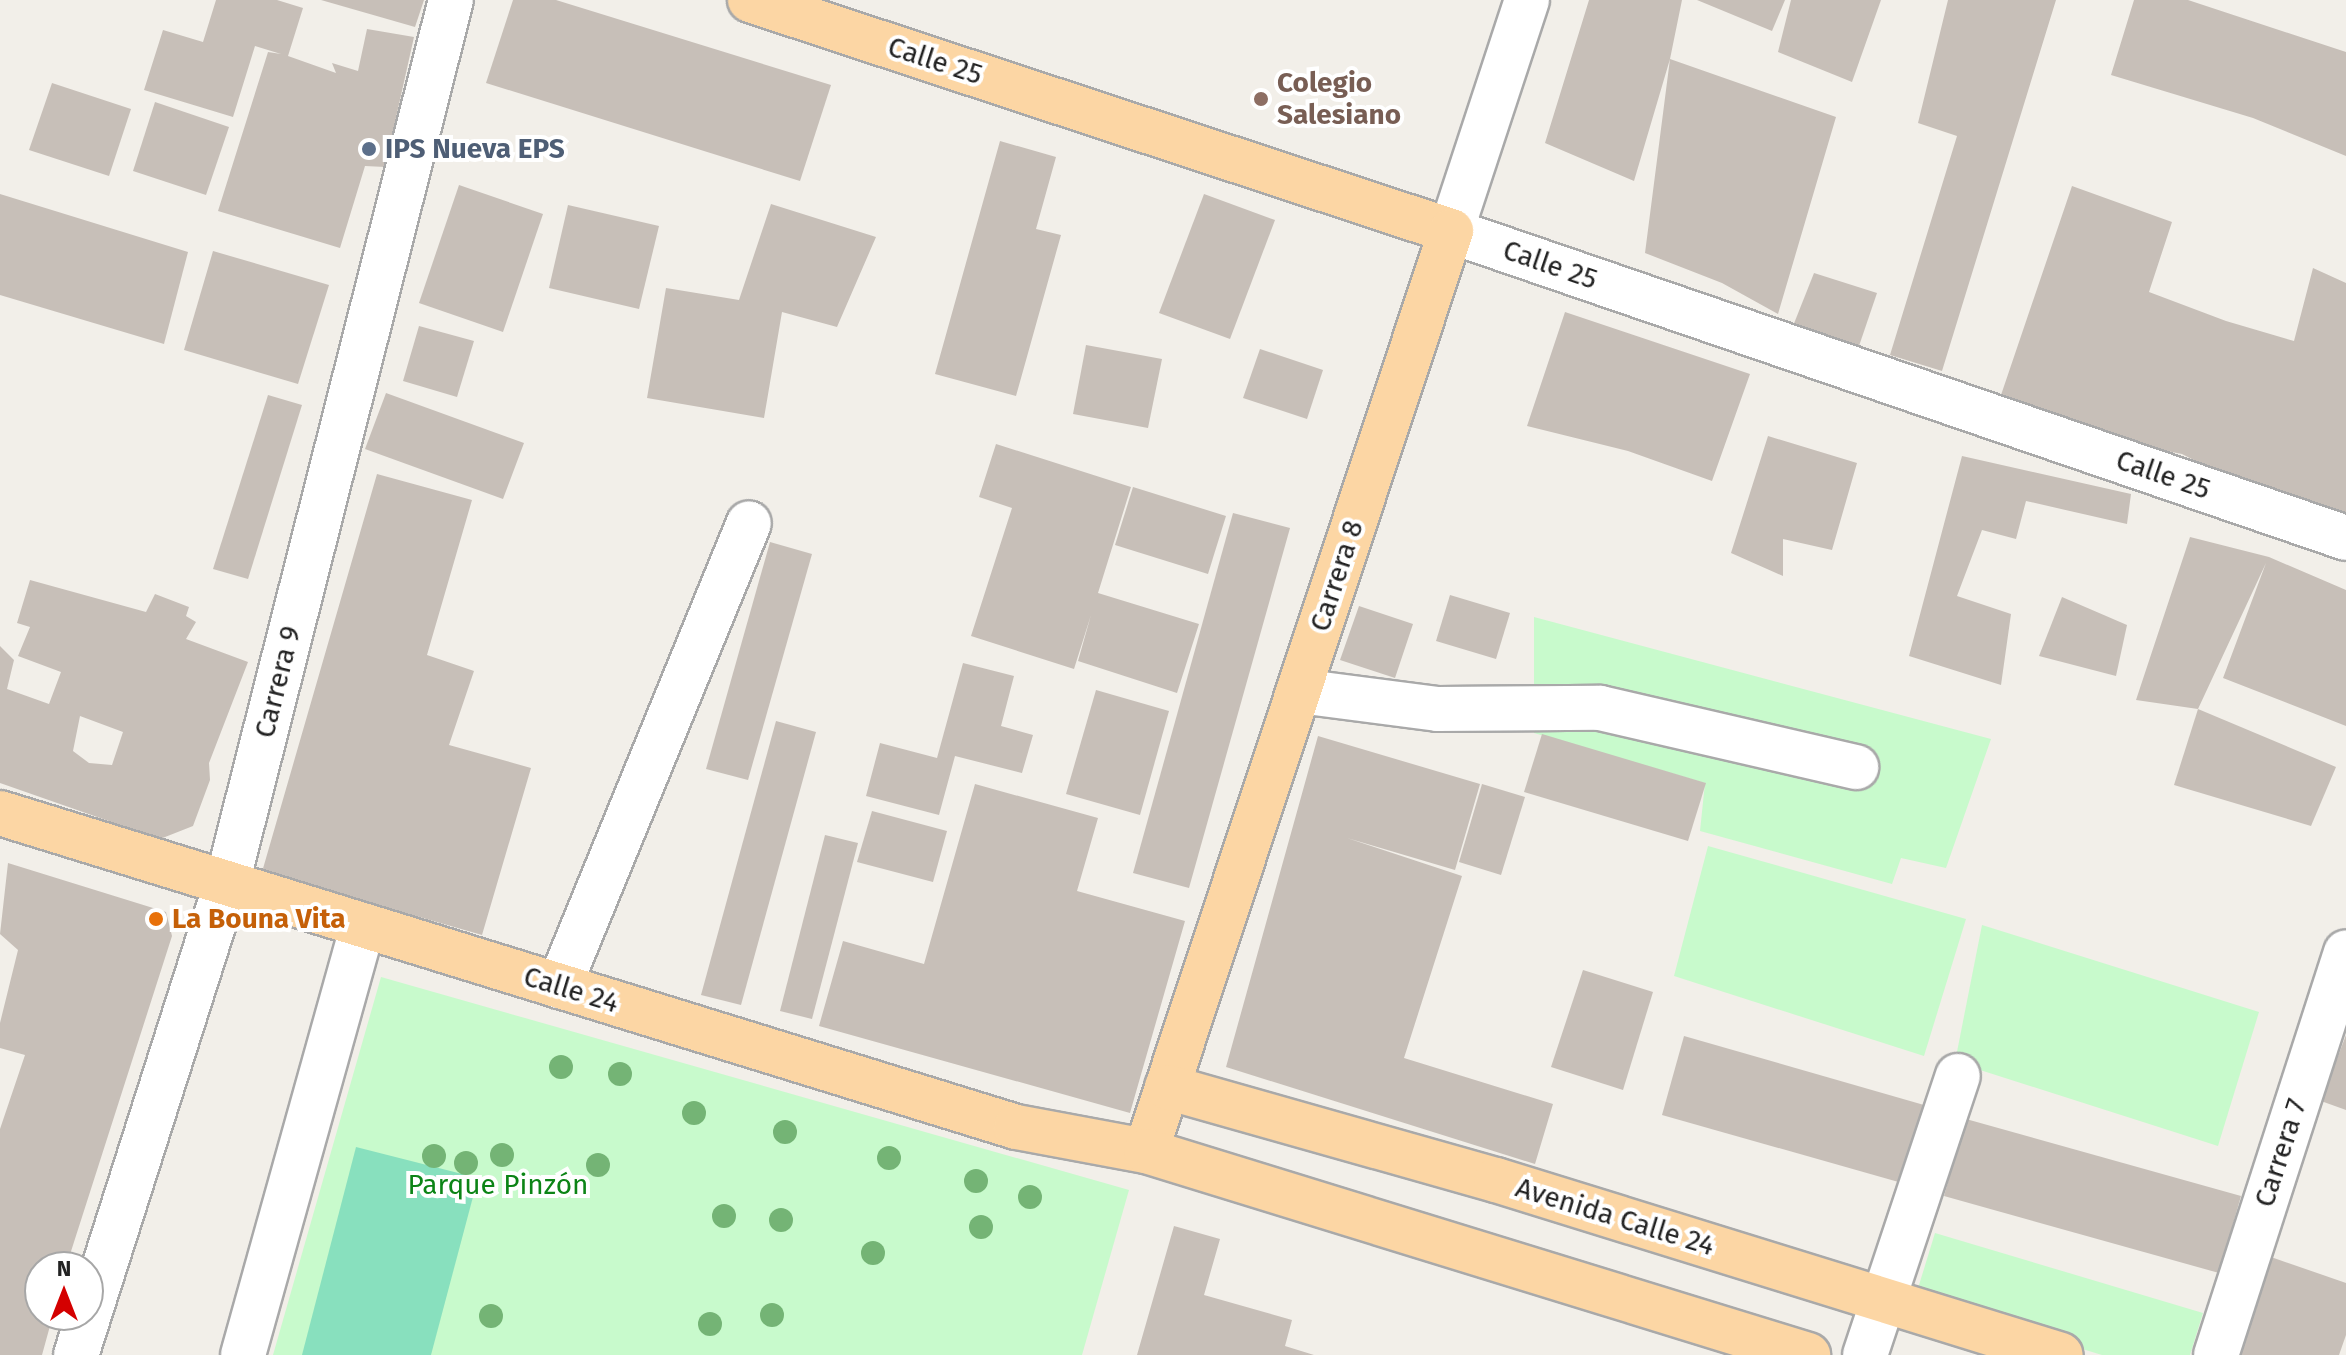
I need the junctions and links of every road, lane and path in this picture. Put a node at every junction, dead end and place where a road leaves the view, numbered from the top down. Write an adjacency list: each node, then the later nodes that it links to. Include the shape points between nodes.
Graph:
1 (451, 0): 10 (street, Carrera 9)
2 (750, 0): 4 (main road, Calle 25)
3 (1527, 0): 4 (street, Carrera 8)
4 (1451, 231): 6 (street, Calle 25); 7 (main road, Carrera 8)
5 (749, 523): 13 (street)
6 (2346, 538)
7 (1299, 691): 8 (street, via 1438,709 1600,708); 15 (main road, Carrera 8)
8 (1856, 767)
9 (0, 813): 10 (main road, Calle 24)
10 (227, 883): 11 (main road, Calle 24); 18 (street, Carrera 9)
11 (363, 925): 13 (main road, Calle 24); 19 (street)
12 (2346, 952): 23 (street, Carrera 7)
13 (559, 986): 16 (main road, Calle 24, via 1016,1127)
14 (1958, 1076): 17 (street)
15 (1167, 1087): 16 (main road, Carrera 8); 17 (main road, Avenida Calle 24, via 1496,1180)
16 (1146, 1151): 20 (main road)
17 (1883, 1300): 21 (street); 22 (main road, Avenida Calle 24)
18 (76, 1355)
19 (243, 1355)
20 (1808, 1355)
21 (1865, 1355)
22 (2061, 1355)
23 (2216, 1355)

